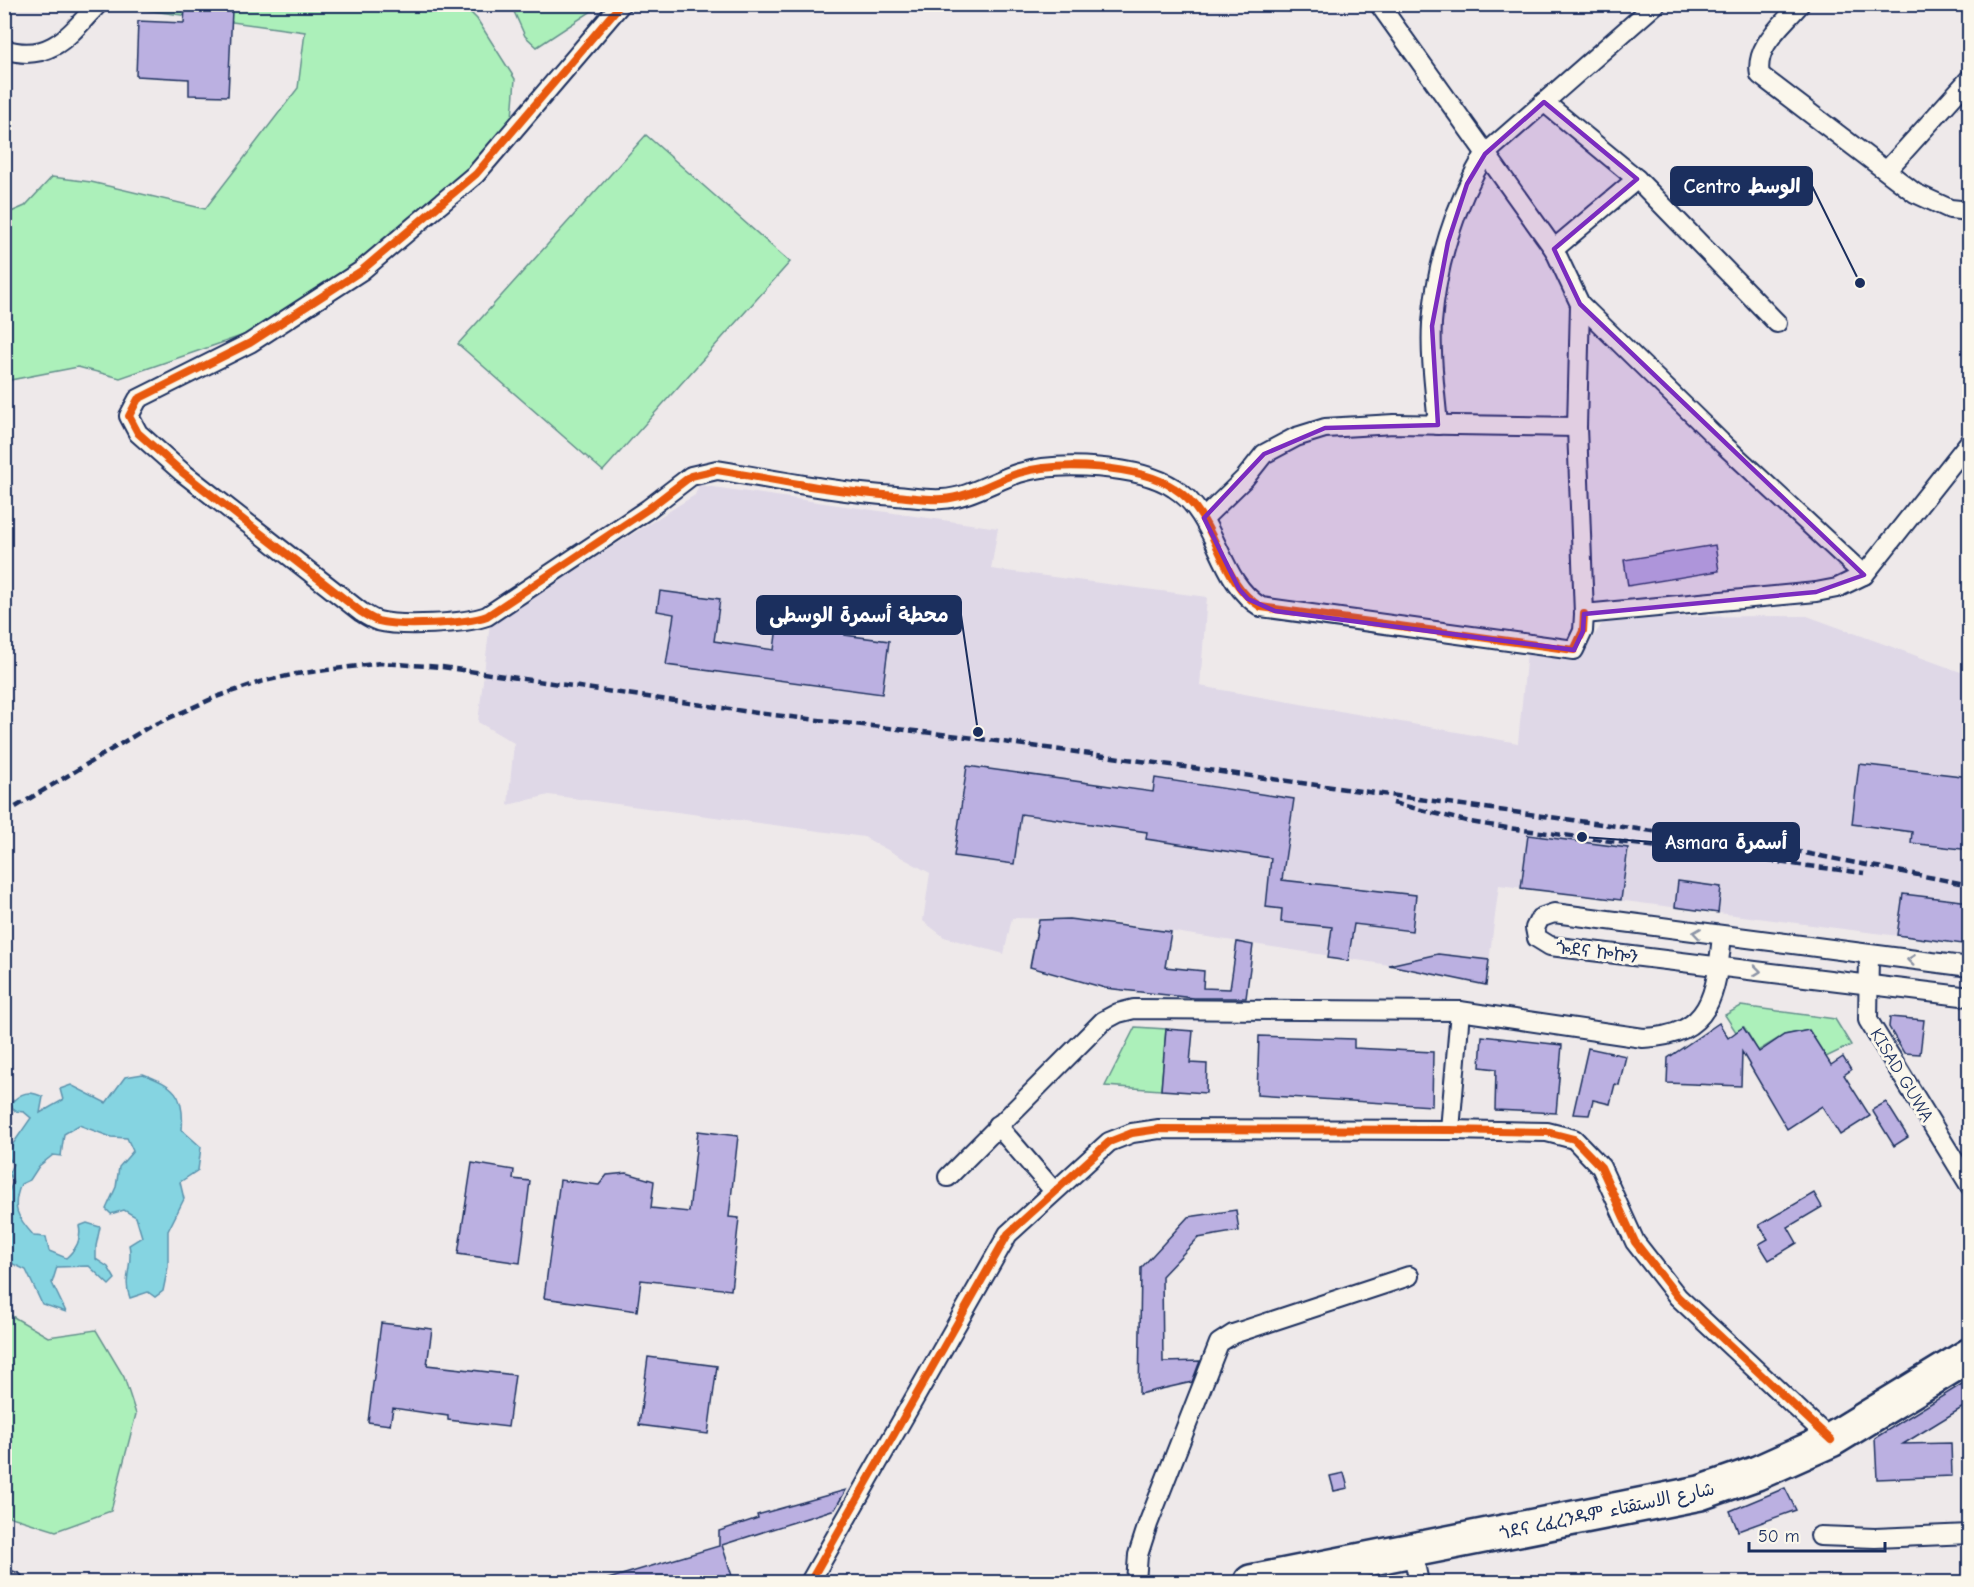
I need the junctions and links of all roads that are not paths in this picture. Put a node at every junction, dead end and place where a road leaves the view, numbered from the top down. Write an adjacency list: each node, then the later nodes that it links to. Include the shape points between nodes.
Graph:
1 (98, 4): 6 (street, via 62,43 28,53)
2 (621, 4): 19 (street, via 476,174 361,271 249,343 138,399 129,416 138,433 361,612 387,623 460,622 487,616 692,476 717,470 870,494 942,499 1021,472 1102,467 1141,474 1175,488)
3 (1379, 4): 9 (street)
4 (1656, 4): 8 (street)
5 (1800, 4): 10 (street, via 1761,51 1760,75)
6 (4, 49)
7 (1970, 78): 10 (street)
8 (1544, 102): 9 (street); 11 (street)
9 (1485, 154): 13 (street); 16 (street, via 1467,184 1436,284 1432,326)
10 (1887, 170): 12 (street, via 1915,193 1950,209)
11 (1637, 179): 13 (street); 15 (street)
12 (1970, 211)
13 (1554, 249): 14 (street)
14 (1580, 304): 17 (street); 20 (street, via 1724,446)
15 (1777, 323)
16 (1438, 424): 17 (street); 19 (street, via 1325,428 1296,437 1264,454)
17 (1577, 427): 21 (street)
18 (1970, 441): 20 (street)
19 (1204, 518): 21 (street, via 1239,589 1261,607 1574,650 1583,631)
20 (1864, 575): 21 (street, via 1837,588 1816,592)
21 (1584, 614)
22 (1722, 936): 23 (street, ጐደና ኰኰን); 24 (street); 24 (street, ጐደና ኰኰን, one-way to 24, via 1554,913 1540,918 1535,928 1537,938 1550,946)
23 (1869, 955): 25 (street, ጐደና ኰኰን, one-way to 23); 26 (street, KISAD GUWA)
24 (1719, 967): 26 (street, ጐደና ኰኰን, one-way to 26); 28 (street, via 1713,998 1706,1010 1687,1026 1662,1037 1643,1038)
25 (1970, 967)
26 (1866, 985): 27 (street, ጐደና ኰኰን); 32 (street, KISAD GUWA, via 1866,1010 1873,1029)
27 (1970, 997)
28 (1460, 1011): 29 (street, via 1246,1008 1119,1013 1103,1021); 30 (street)
29 (997, 1125): 31 (street); 33 (street)
30 (1450, 1130): 33 (street, via 1159,1129 1132,1133 1109,1142); 36 (street, via 1547,1132 1574,1139 1601,1167 1635,1242 1678,1297)
31 (948, 1177)
32 (1970, 1186)
33 (1053, 1191): 43 (street, via 1008,1234)
34 (1409, 1276): 44 (street, via 1233,1334 1219,1343 1148,1524 1138,1555)
35 (1970, 1354): 36 (highway, ጎደና ረፈረንዱም شارع الاستقتاء)
36 (1832, 1440): 39 (highway, ጎደና ረፈረንዱም شارع الاستقتاء, via 1700,1493)
37 (1970, 1534): 38 (street)
38 (1820, 1536)
39 (1412, 1551): 40 (highway, ጎደና ረፈረንዱም شارع الاستقتاء); 46 (street)
40 (1311, 1577): 45 (highway, ጎደና ረፈረንዱም شارع الاستقتاء)
41 (4, 1579): 42 (street)
42 (14, 1582)
43 (810, 1582)
44 (1136, 1582)
45 (1251, 1582)
46 (1419, 1582)

